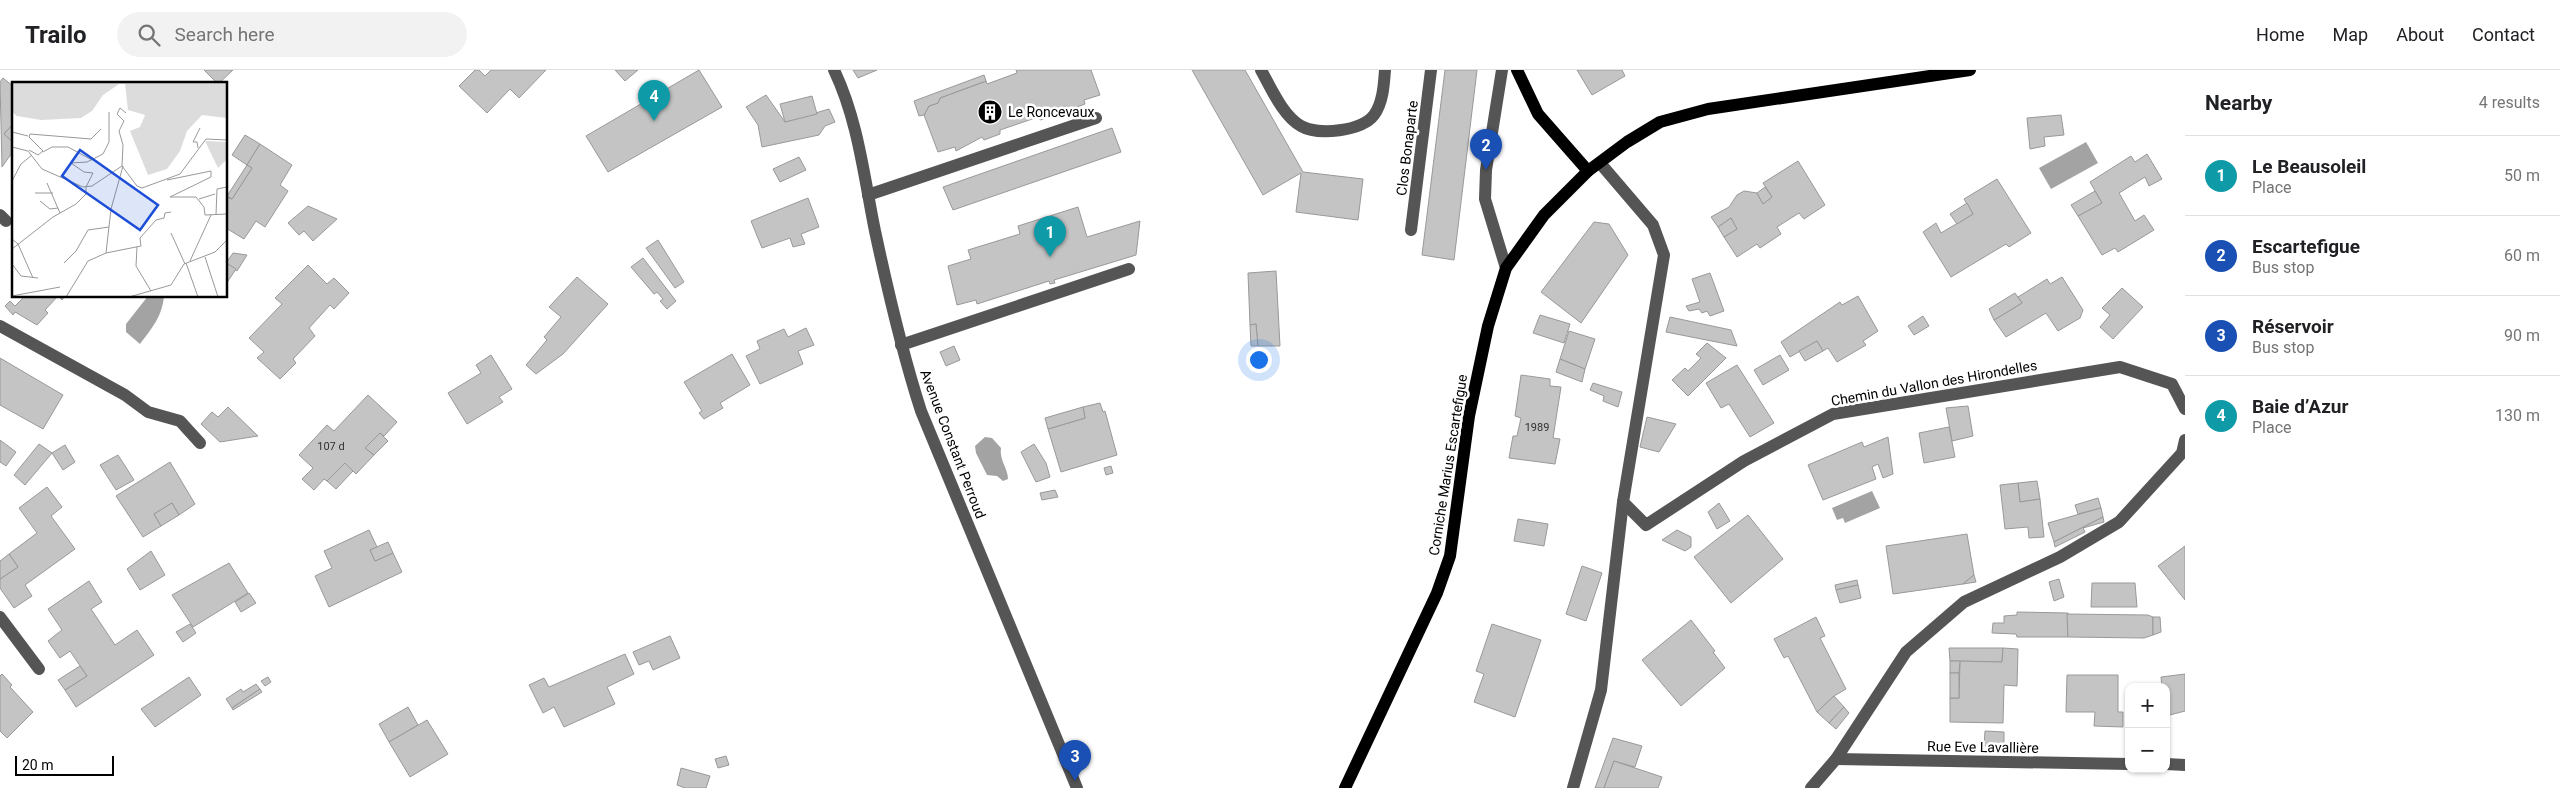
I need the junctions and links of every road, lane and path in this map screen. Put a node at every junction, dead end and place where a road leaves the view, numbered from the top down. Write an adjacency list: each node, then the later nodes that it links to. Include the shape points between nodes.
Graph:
1 (834, 70): 11 (street, Avenue Constant Perroud, via 851,110)
2 (1261, 70): 3 (street, via 1291,118 1309,130 1326,132 1364,123 1374,115 1381,98)
3 (1385, 70)
4 (1431, 70): 12 (street, Clos Bonaparte)
5 (1502, 70): 13 (street, via 1486,170 1485,199)
6 (1516, 70): 10 (main road, via 1538,114)
7 (1970, 70): 9 (main road, Corniche Marius Escartefigue, via 1708,109 1660,122)
8 (1096, 118): 11 (street)
9 (1600, 163): 10 (main road, Corniche Marius Escartefigue); 20 (street, via 1653,225 1664,255)
10 (1588, 171): 13 (main road, Corniche Marius Escartefigue, via 1544,215)
11 (868, 195): 16 (street, Avenue Constant Perroud)
12 (1411, 230)
13 (1506, 268): 28 (main road, Corniche Marius Escartefigue, via 1488,326 1469,416 1450,556 1437,593)
14 (1129, 269): 16 (street)
15 (0, 326): 19 (street, via 125,395 148,412 180,421)
16 (901, 344): 27 (street, Avenue Constant Perroud, via 921,411)
17 (2185, 409): 20 (street, Chemin du Vallon des Hirondelles, via 2172,384 2120,367 1833,414 1744,461 1646,525)
18 (2185, 440): 23 (street, via 2182,453 2118,522 2060,557 1964,602 1906,652)
19 (200, 443)
20 (1623, 502): 29 (street, via 1601,690)
21 (2, 626): 22 (street)
22 (40, 670)
23 (1836, 760): 24 (street, Rue Eve Lavallière); 30 (street)
24 (2125, 764)
25 (2170, 764): 26 (street)
26 (2185, 764)
27 (1077, 788)
28 (1345, 788)
29 (1574, 788)
30 (1811, 788)

